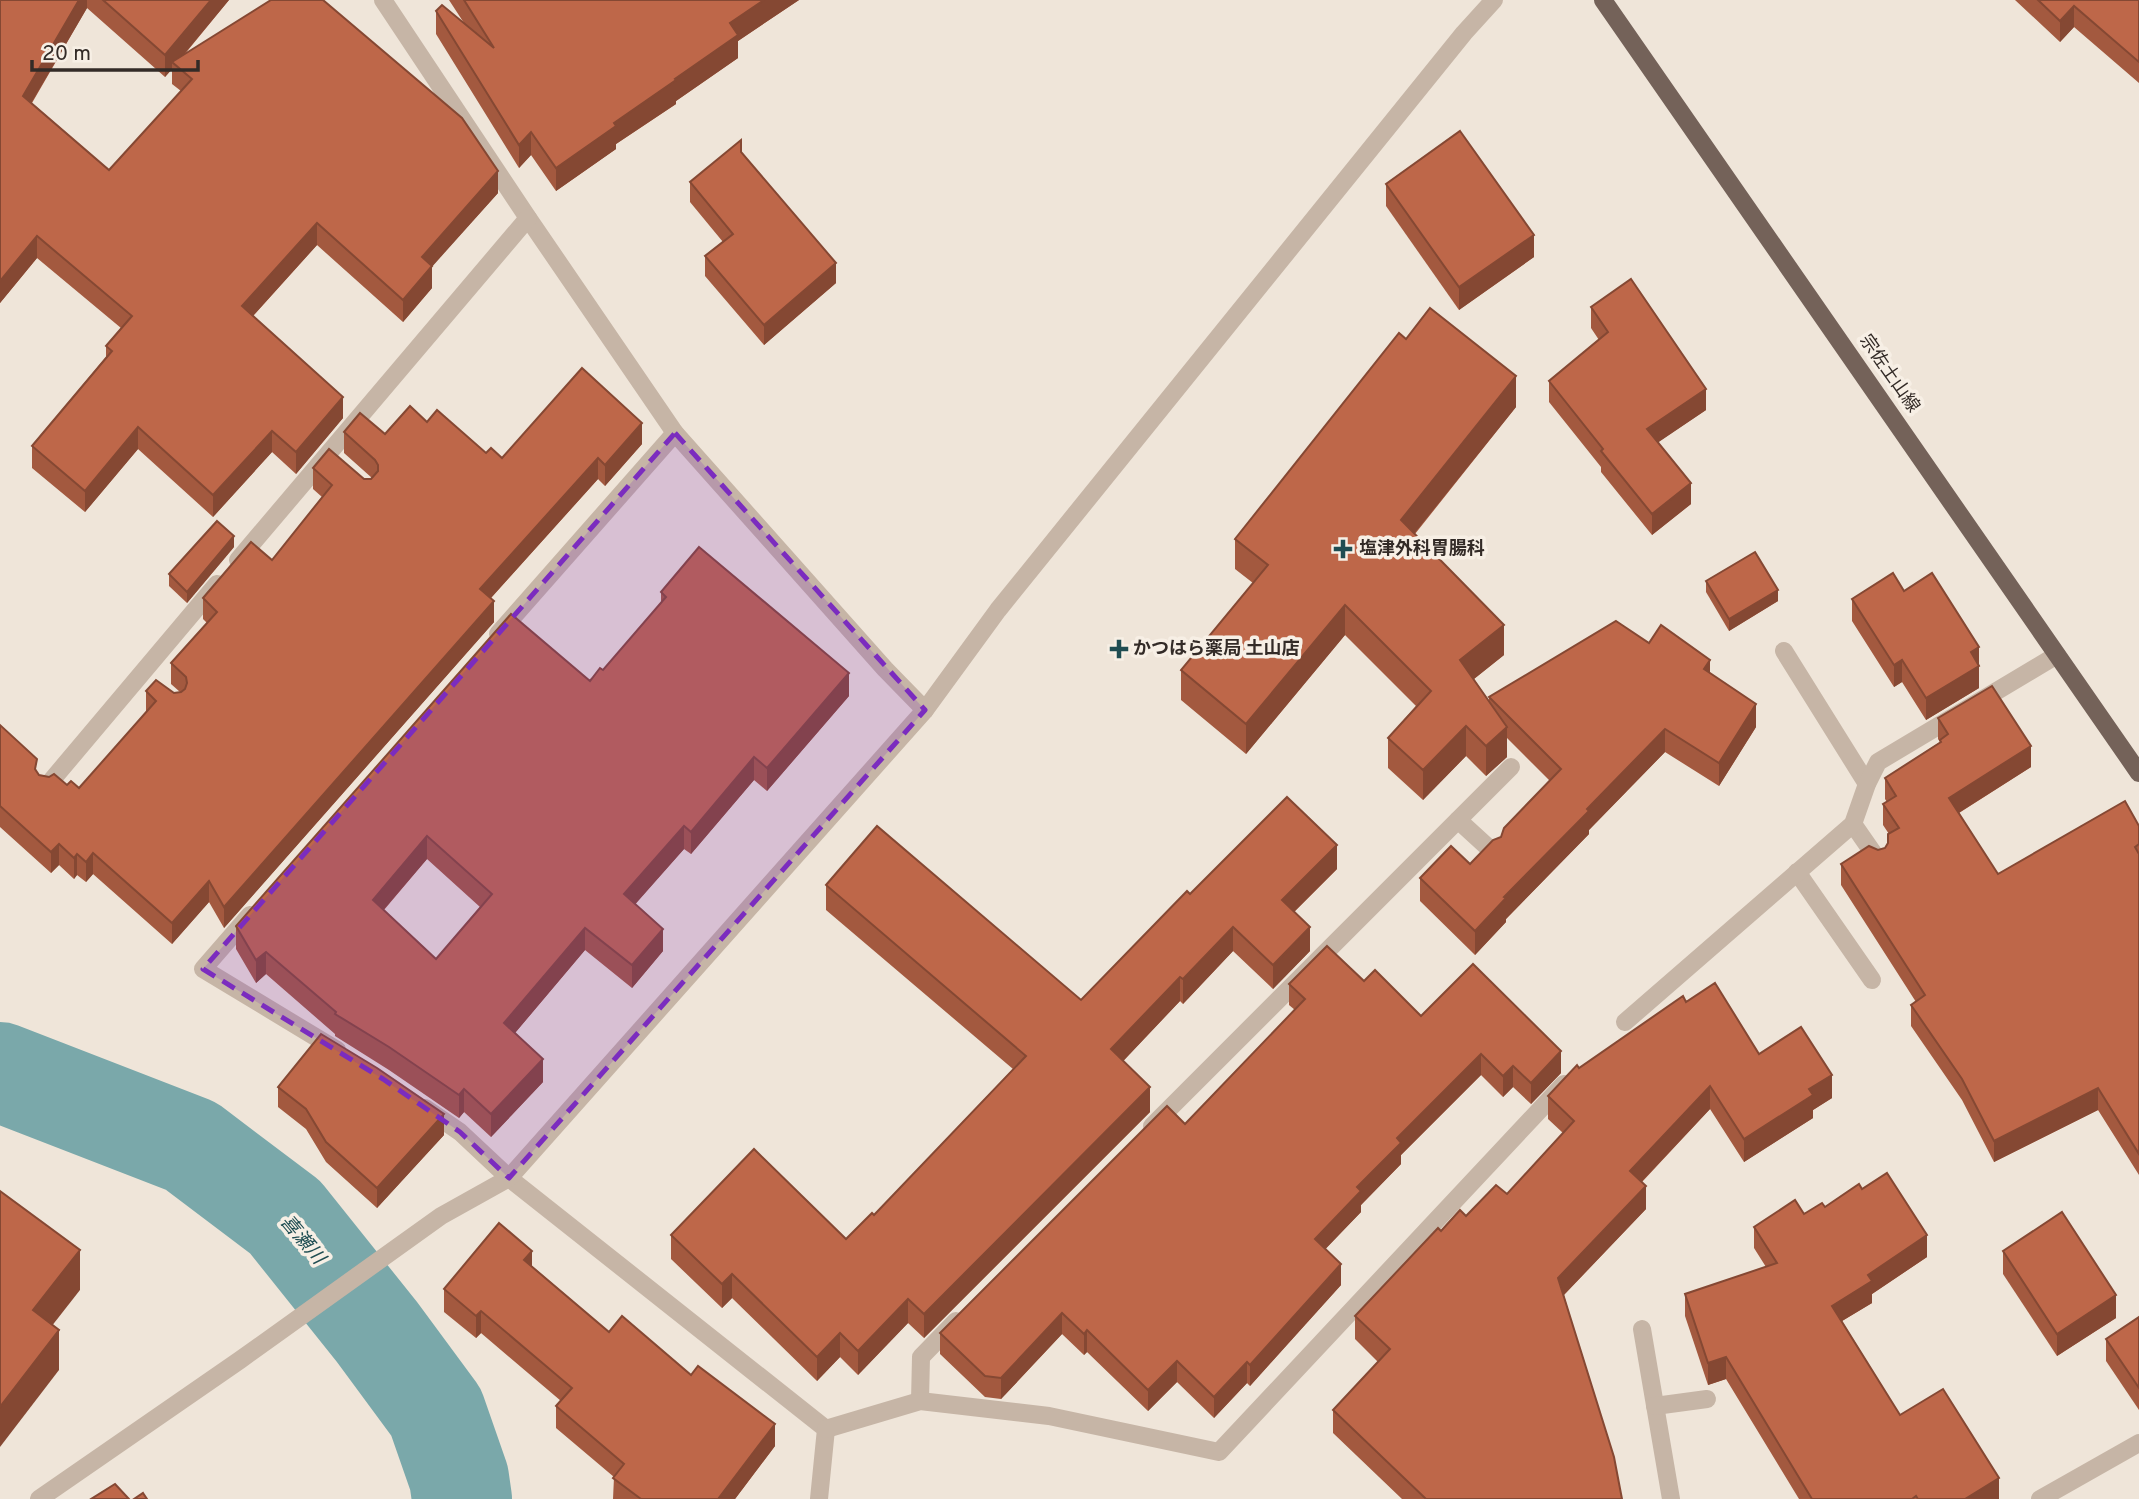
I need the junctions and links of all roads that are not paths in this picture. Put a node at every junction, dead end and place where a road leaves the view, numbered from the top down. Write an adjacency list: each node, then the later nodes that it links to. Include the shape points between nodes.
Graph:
1 (383, 0): 4 (street)
2 (1494, 0): 11 (street, via 1006,599)
3 (1603, 0): 8 (main road, 宗佐土山線)
4 (528, 218): 5 (street); 9 (street, via 332,458)
5 (675, 433): 6 (street); 11 (street)
6 (490, 643)
7 (1784, 651): 14 (street)
8 (2057, 655): 13 (main road, 宗佐土山線); 14 (street, via 1878,762)
9 (141, 675): 10 (street); 15 (street)
10 (158, 689)
11 (925, 710): 28 (street)
12 (1511, 767): 16 (street)
13 (2139, 773)
14 (1867, 784): 17 (street)
15 (46, 787)
16 (1458, 820): 18 (street); 27 (street)
17 (1853, 824): 19 (street); 20 (street)
18 (1493, 852)
19 (1878, 860)
20 (1797, 872): 22 (street); 23 (street)
21 (259, 906): 24 (street, via 204,968)
22 (1872, 981)
23 (1625, 1022)
24 (349, 1058)
25 (1568, 1081): 32 (street, via 1219,1452 1049,1416)
26 (416, 1102): 28 (street, via 460,1132)
27 (1136, 1142)
28 (509, 1178): 34 (street); 36 (street, via 441,1216)
29 (970, 1308): 32 (street, via 921,1357)
30 (1642, 1329): 33 (street)
31 (1707, 1399): 33 (street)
32 (920, 1401): 34 (street)
33 (1655, 1406): 38 (street)
34 (826, 1429): 37 (street)
35 (2139, 1443): 39 (street)
36 (39, 1499)
37 (819, 1499)
38 (1671, 1499)
39 (2039, 1499)

